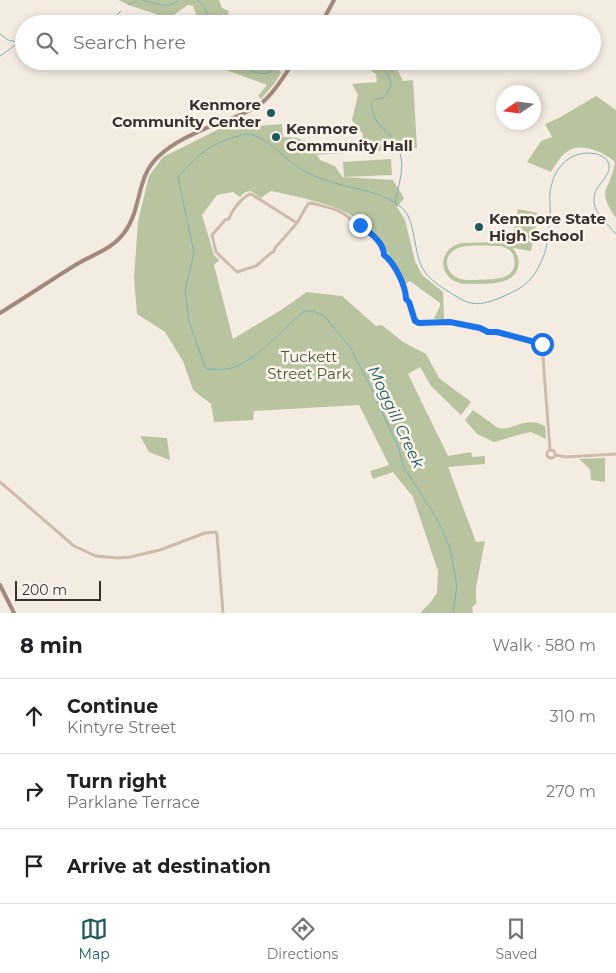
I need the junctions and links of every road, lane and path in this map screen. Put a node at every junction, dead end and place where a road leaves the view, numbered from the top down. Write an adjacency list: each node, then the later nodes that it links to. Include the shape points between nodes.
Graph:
1 (334, 0): 2 (main road)
2 (325, 15)
3 (288, 70): 5 (main road, via 259,105 171,146 153,160 144,174 131,222 120,239)
4 (297, 223): 4 (street, via 274,252 256,266 237,272 216,252 212,238 213,233 251,194); 6 (street, via 312,202 342,213 372,233 401,280 415,321 419,323 450,322 541,343)
5 (0, 313)
6 (550, 450): 8 (street); 8 (street, via 547,457)
7 (616, 454): 8 (street)
8 (555, 455)
9 (0, 482): 12 (street, via 74,546 96,556 130,558 216,532)
10 (0, 585): 11 (main road)
11 (14, 613)
12 (223, 613)

